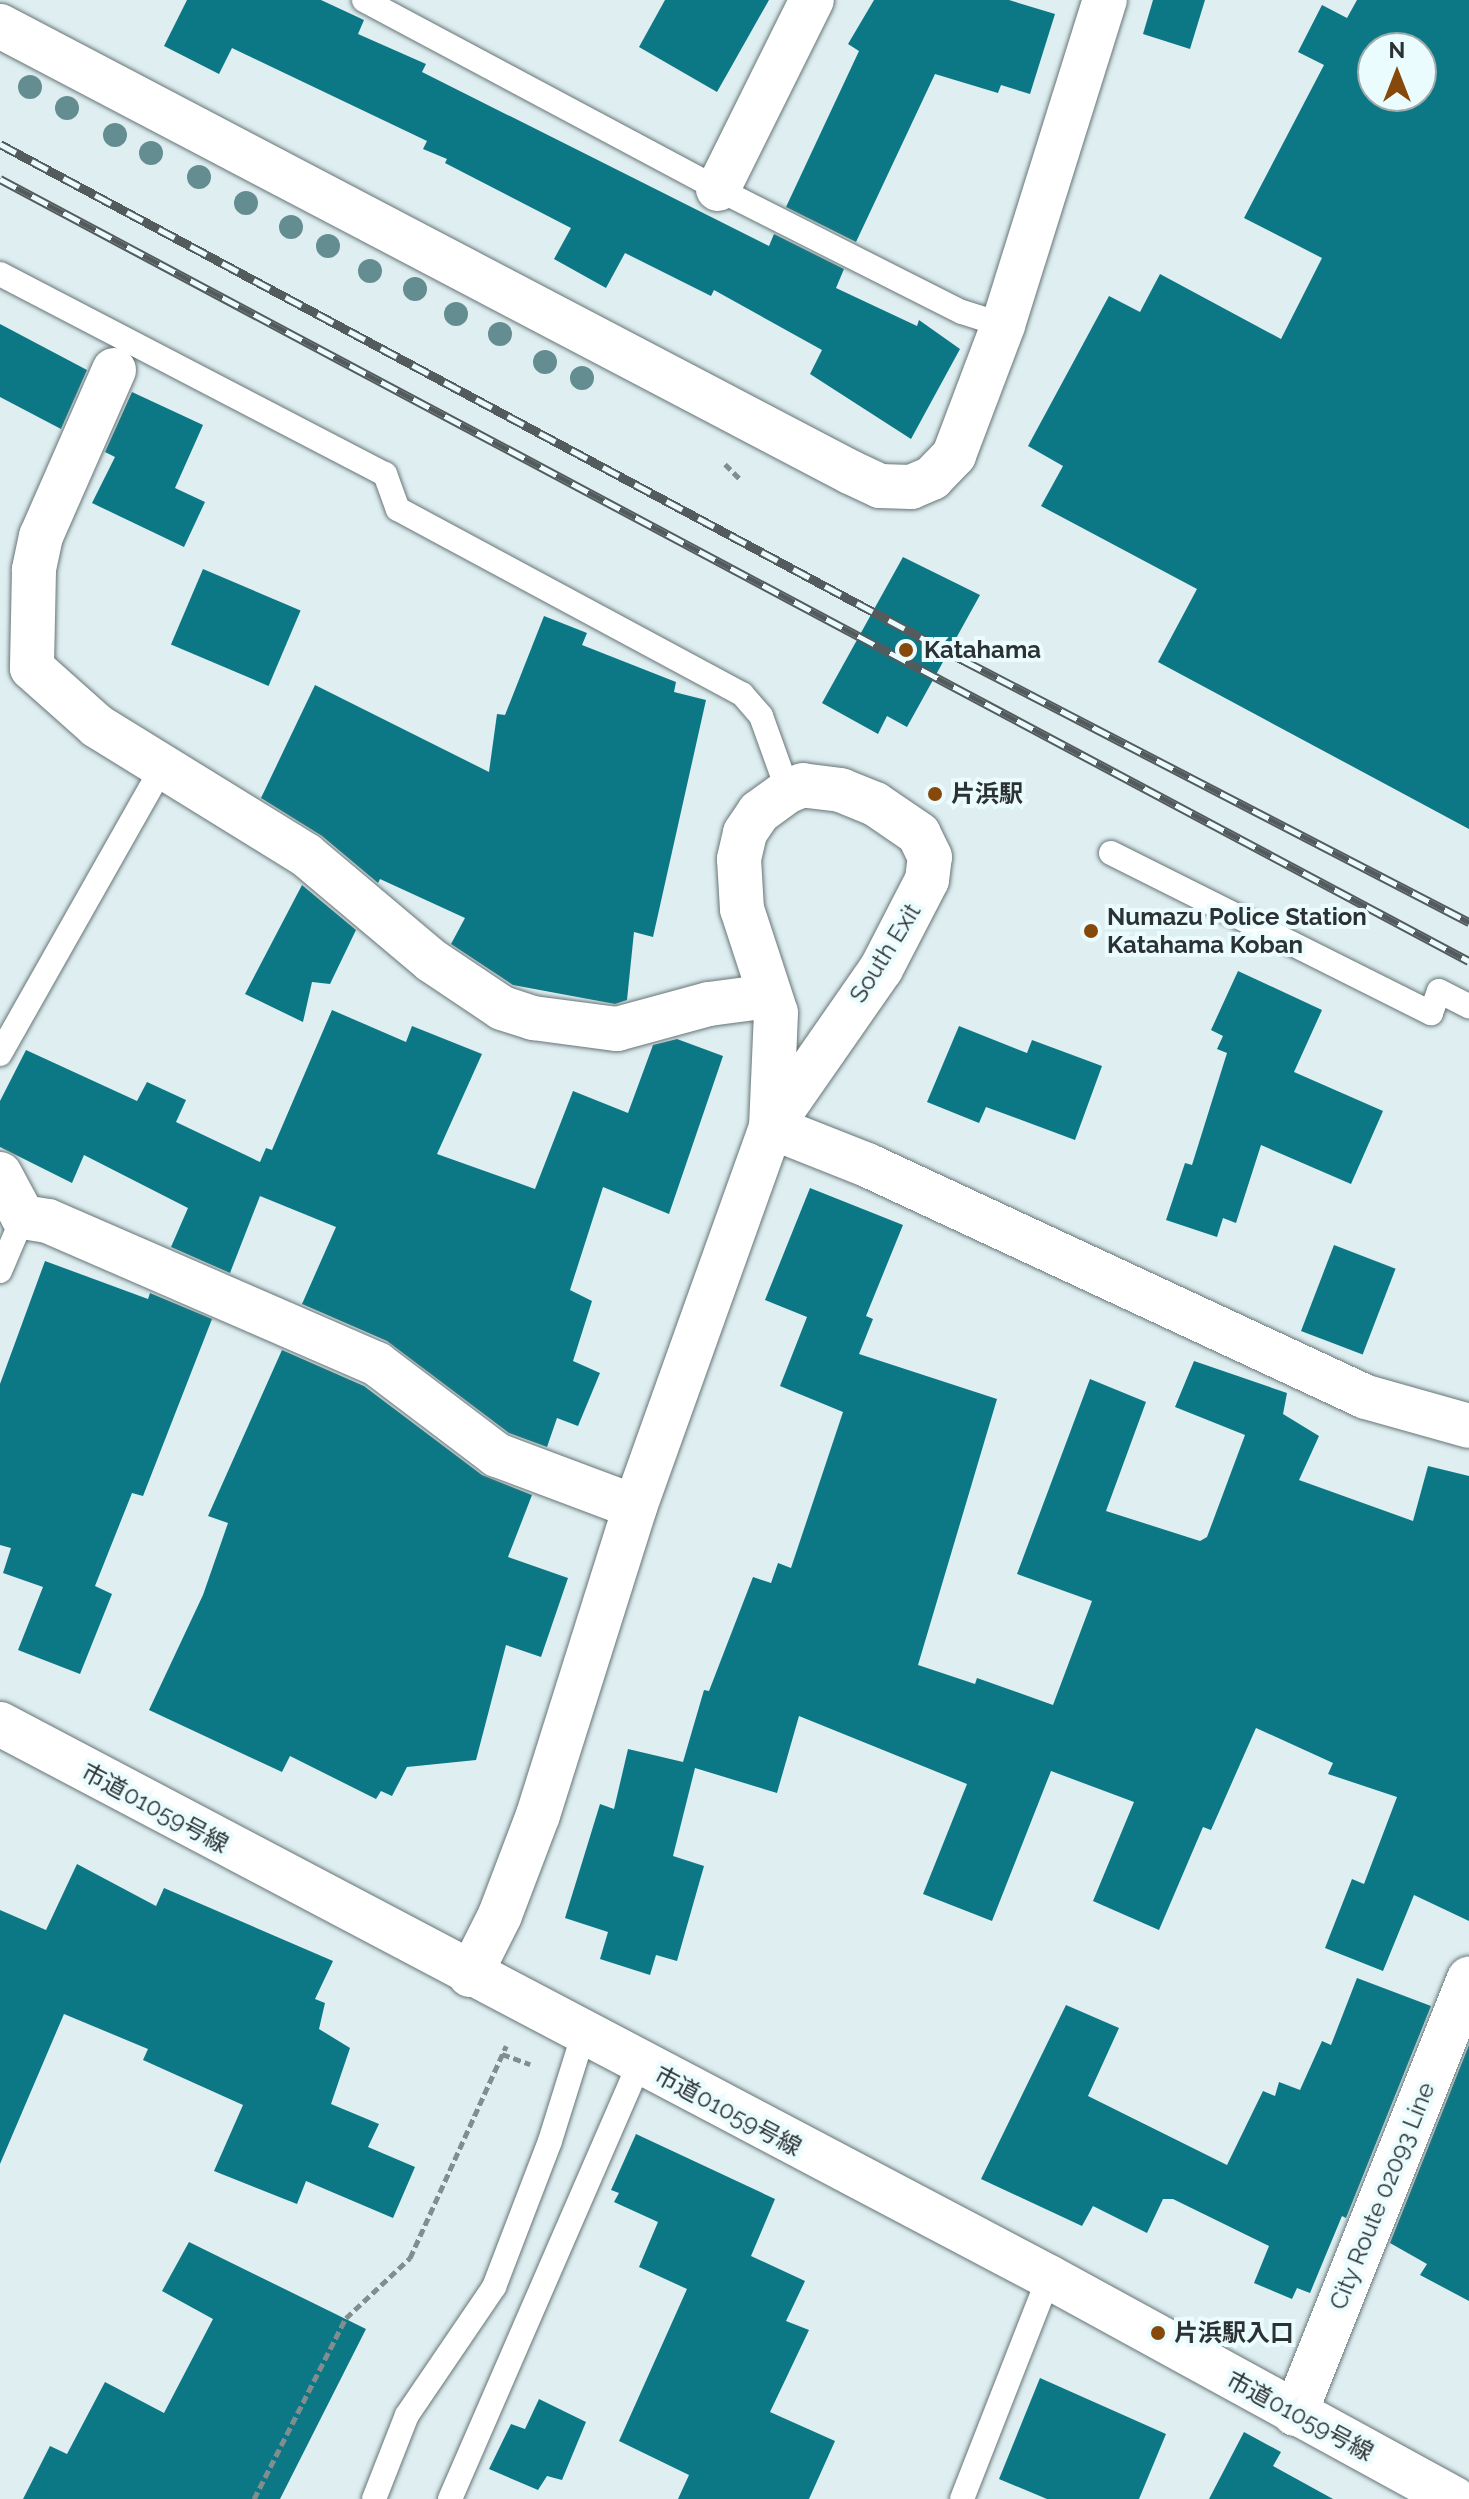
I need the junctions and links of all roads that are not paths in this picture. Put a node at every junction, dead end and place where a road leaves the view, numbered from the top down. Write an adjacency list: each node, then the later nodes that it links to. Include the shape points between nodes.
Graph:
1 (364, 0): 5 (lane)
2 (812, 0): 5 (street)
3 (1105, 0): 7 (street)
4 (0, 26): 7 (street, via 880,486 911,487 932,478 954,455)
5 (718, 189): 7 (lane, via 962,312)
6 (0, 274): 11 (lane, via 385,474 398,509 742,694 761,716)
7 (1003, 325)
8 (114, 370): 9 (street, via 41,536)
9 (16, 643): 10 (street, via 32,668 97,726)
10 (161, 769): 13 (street, via 306,855 432,961 502,1008 533,1018 617,1029 709,1004); 15 (lane)
11 (788, 791): 13 (street, via 759,812 745,833 739,859 742,909); 16 (street, South Exit, via 803,785 841,790 875,804 919,834 930,857 919,903 881,969)
12 (1111, 853): 14 (lane, via 1431,1013 1439,991)
13 (769, 996): 16 (street, via 776,1013)
14 (1469, 1006)
15 (0, 1054)
16 (771, 1127): 20 (street, via 882,1172 1366,1397); 21 (street)
17 (0, 1174): 18 (street)
18 (23, 1217): 19 (lane); 21 (street, via 48,1221 377,1364 497,1455)
19 (0, 1271)
20 (1469, 1426)
21 (635, 1507): 23 (street, via 538,1815 500,1915)
22 (0, 1724): 23 (street, 市道01059号線)
23 (470, 1975): 25 (street, 市道01059号線)
24 (1469, 1978): 28 (street, City Route 02093 Line)
25 (583, 2036): 26 (street, 市道01059号線); 29 (lane, via 494,2287 407,2415)
26 (639, 2064): 27 (street, 市道01059号線); 30 (lane)
27 (1049, 2277): 28 (street, 市道01059号線); 31 (lane)
28 (1295, 2414): 32 (street, 市道01059号線)
29 (374, 2499)
30 (450, 2499)
31 (962, 2499)
32 (1455, 2499)

